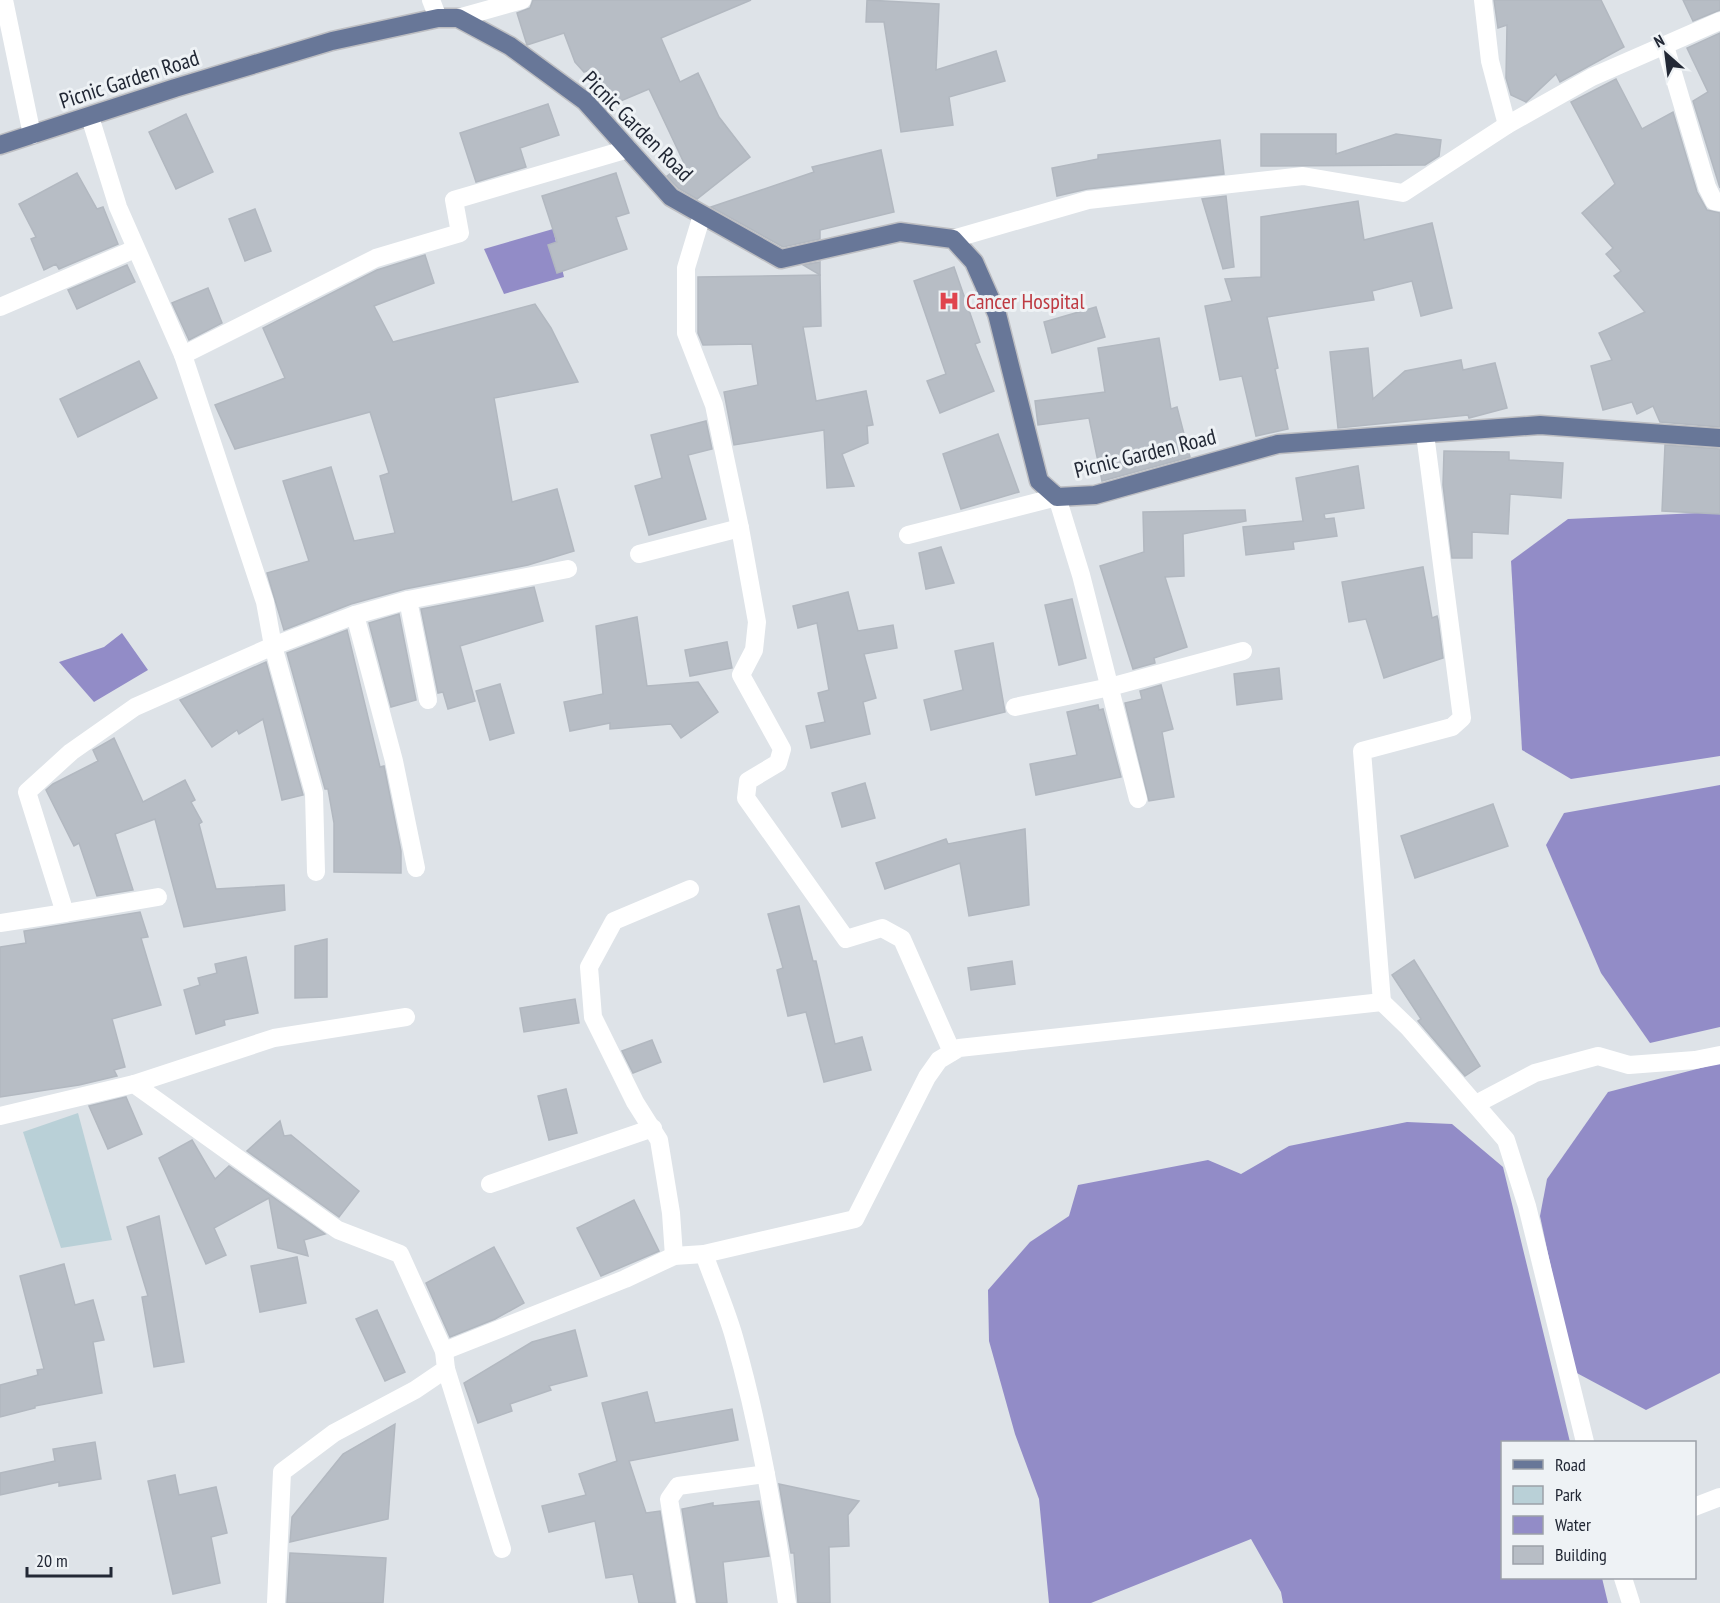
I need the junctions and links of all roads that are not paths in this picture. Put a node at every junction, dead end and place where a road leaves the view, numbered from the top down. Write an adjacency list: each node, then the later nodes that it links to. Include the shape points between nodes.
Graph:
1 (4, 0): 11 (street)
2 (431, 0): 5 (street)
3 (522, 0): 6 (street)
4 (1483, 0): 10 (street, via 1490,61)
5 (438, 18): 6 (main road, Picnic Garden Road); 9 (main road, Picnic Garden Road, via 332,41)
6 (458, 18): 13 (main road, Picnic Garden Road, via 510,46 585,101)
7 (1720, 21): 8 (street)
8 (1665, 46): 10 (street, via 1592,77); 14 (street, via 1707,187 1714,201)
9 (90, 117): 11 (main road, Picnic Garden Road); 17 (street)
10 (1507, 125): 16 (street, via 1403,193 1303,176 1088,200)
11 (32, 135): 12 (main road, Picnic Garden Road)
12 (0, 145)
13 (628, 149): 15 (main road, Picnic Garden Road, via 671,197); 19 (street, via 454,200 460,233 376,258)
14 (1720, 202)
15 (702, 215): 16 (main road, Picnic Garden Road, via 782,259 900,232); 23 (street, via 686,268 686,333 714,405)
16 (953, 239): 22 (main road, Picnic Garden Road, via 974,262 997,314 1039,481)
17 (135, 249): 18 (street); 19 (street)
18 (0, 307)
19 (183, 354): 29 (street, via 265,602)
20 (1425, 434): 21 (main road, Picnic Garden Road, via 1540,425); 22 (main road, Picnic Garden Road, via 1278,444 1095,495); 41 (street, via 1462,718 1452,727 1362,751)
21 (1720, 438)
22 (1057, 497): 24 (street); 31 (street)
23 (740, 528): 25 (street); 43 (street, via 757,622 754,650 741,675 782,749 778,763 748,781 746,798 846,939 882,928 902,939)
24 (908, 535)
25 (639, 554)
26 (568, 569): 27 (street)
27 (408, 600): 28 (street); 32 (street)
28 (355, 615): 29 (street); 35 (street, via 394,761)
29 (273, 646): 36 (street, via 314,793); 39 (street, via 135,707 71,752 27,792)
30 (1243, 651): 31 (street)
31 (1110, 687): 33 (street); 34 (street)
32 (428, 700)
33 (1015, 707)
34 (1138, 799)
35 (416, 868)
36 (316, 872)
37 (690, 889): 48 (street, via 614,921 589,967 593,1017 635,1102)
38 (158, 897): 39 (street)
39 (65, 913): 40 (street)
40 (0, 923)
41 (1382, 1002): 43 (street, via 959,1048); 46 (street)
42 (406, 1017): 45 (street, via 274,1038)
43 (952, 1052): 50 (street, via 939,1060 927,1077 855,1219)
44 (1720, 1055): 46 (street, via 1629,1065 1598,1056 1534,1073)
45 (134, 1084): 47 (street); 52 (street, via 338,1230 400,1254)
46 (1476, 1104): 53 (street, via 1506,1140 1527,1206)
47 (0, 1116)
48 (653, 1128): 49 (street); 51 (street, via 659,1140 671,1213)
49 (490, 1184)
50 (704, 1254): 51 (street); 54 (street, via 734,1336)
51 (674, 1256): 52 (street)
52 (445, 1360): 57 (street); 59 (street, via 415,1390 334,1433 282,1472)
53 (1585, 1441)
54 (766, 1474): 60 (street, via 690,1482 678,1486 669,1499); 61 (street)
55 (1720, 1497): 56 (street)
56 (1696, 1507)
57 (502, 1549)
58 (1623, 1579): 62 (street)
59 (276, 1603)
60 (687, 1603)
61 (787, 1603)
62 (1631, 1603)

